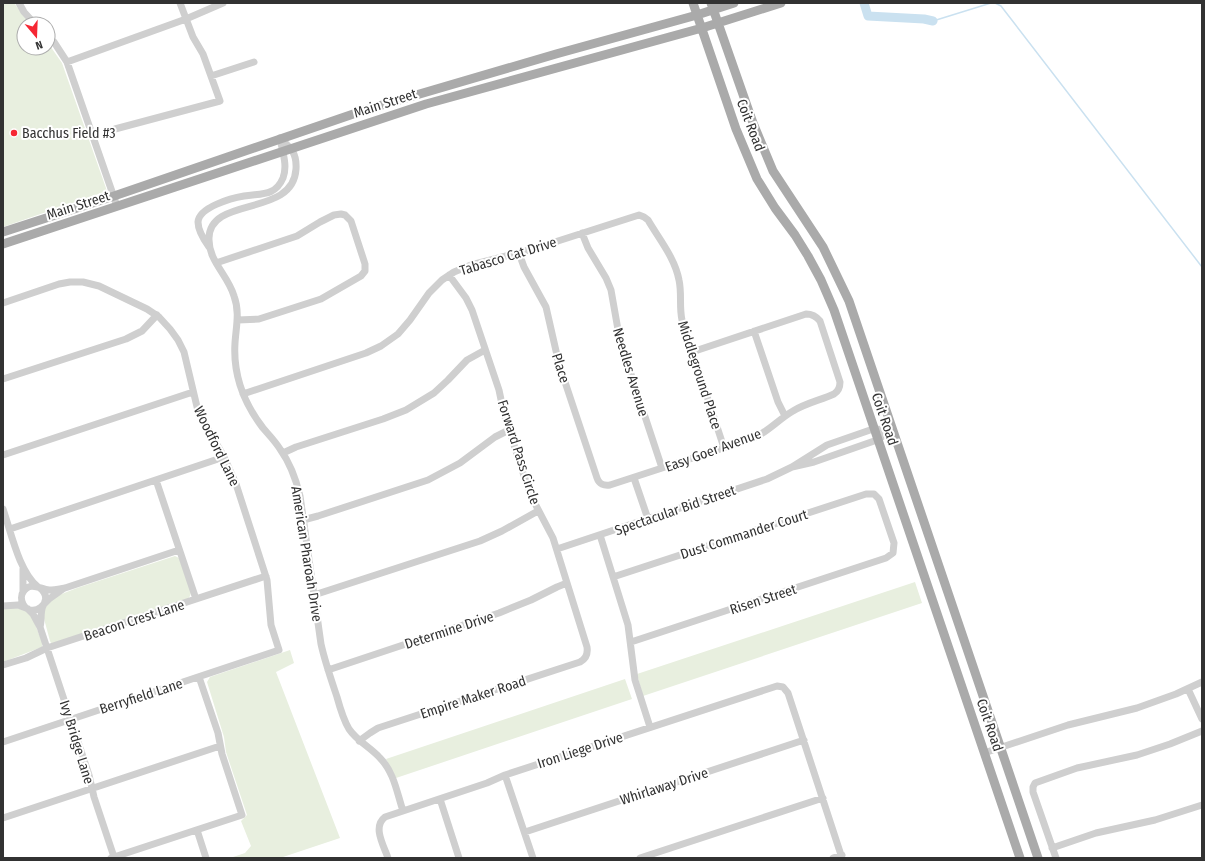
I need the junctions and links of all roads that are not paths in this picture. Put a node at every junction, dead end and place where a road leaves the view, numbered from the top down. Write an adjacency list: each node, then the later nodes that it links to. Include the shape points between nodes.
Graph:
1 (19, 3): 9 (street)
2 (180, 3): 10 (street)
3 (223, 3): 10 (street)
4 (693, 3): 8 (main road, Coit Road)
5 (734, 3): 7 (main road, Main Street)
6 (781, 3): 11 (main road, Main Street)
7 (712, 6): 8 (main road, Main Street); 11 (main road, Coit Road)
8 (697, 15): 12 (main road, Coit Road); 14 (main road, Main Street)
9 (28, 16)
10 (186, 19): 15 (street); 18 (street)
11 (718, 23): 12 (main road, Main Street); 49 (main road, Coit Road, via 753,123 773,171 823,248 846,294)
12 (702, 28): 17 (main road, Main Street); 47 (main road, Coit Road, via 736,129 757,179 808,256 834,310)
13 (56, 45): 15 (street)
14 (556, 54): 17 (main road); 19 (main road, Main Street)
15 (67, 62): 25 (street)
16 (254, 62): 18 (street)
17 (561, 68): 20 (main road, Main Street)
18 (211, 76): 21 (street, via 220,101)
19 (423, 93): 20 (main road); 22 (main road, Main Street)
20 (426, 104): 23 (main road, Main Street)
21 (115, 129)
22 (280, 138): 23 (street); 24 (street, American Pharoah Drive); 25 (main road, Main Street)
23 (292, 149): 24 (main road, Main Street); 28 (street, American Pharoah Drive, via 296,170 288,190 277,197)
24 (282, 152): 26 (street, American Pharoah Drive, via 285,170 277,187 264,194); 27 (main road, Main Street)
25 (114, 196): 27 (street); 30 (main road, Main Street)
26 (233, 198): 28 (street); 33 (street, American Pharoah Drive, via 206,210 199,218 201,234)
27 (118, 206): 32 (main road, Main Street)
28 (237, 210): 33 (street, American Pharoah Drive, via 215,222 209,234)
29 (642, 216): 31 (street, Tabasco Cat Drive); 42 (street, Middleground Place, via 648,220 676,270 680,284 681,317)
30 (3, 232)
31 (582, 233): 34 (street, Tabasco Cat Drive); 56 (street, Needles Avenue, via 611,290 620,341)
32 (3, 244)
33 (210, 249): 35 (street, American Pharoah Drive)
34 (519, 253): 36 (street, Tabasco Cat Drive, via 471,265); 59 (street, Place, via 546,307 558,364 596,478)
35 (216, 263): 39 (street, American Pharoah Drive, via 233,292); 39 (street, via 296,236 334,215 345,215 351,221 365,264 360,277 321,299 264,318)
36 (449, 275): 41 (street, Forward Pass Circle, via 471,307); 45 (street, Tabasco Cat Drive, via 429,293 404,328 381,346)
37 (3, 302): 38 (street, Woodford Lane, via 59,284 80,282 99,286)
38 (157, 315): 43 (street, via 142,331 126,339); 44 (street, Woodford Lane, via 181,345)
39 (238, 320): 45 (street, American Pharoah Drive, via 235,357)
40 (754, 331): 42 (street); 46 (street); 46 (street, Easy Goer Avenue, via 806,314 820,321 840,382 839,390)
41 (485, 350): 48 (street, Forward Pass Circle); 52 (street, via 467,360 434,393 406,410)
42 (692, 352): 51 (street, Middleground Place)
43 (3, 379)
44 (193, 392): 53 (street); 54 (street, Woodford Lane, via 201,416)
45 (243, 394): 52 (street, American Pharoah Drive, via 255,417)
46 (785, 416): 51 (street, Easy Goer Avenue, via 760,435)
47 (873, 429): 49 (street, Spectacular Bid Street); 50 (main road, Coit Road); 55 (street, Spectacular Bid Street, via 827,445)
48 (509, 430): 61 (street, Forward Pass Circle, via 530,494); 63 (street, via 495,437 460,463 428,480)
49 (892, 430): 50 (street, Spectacular Bid Street); 99 (main road, Coit Road)
50 (877, 440): 55 (street, Spectacular Bid Street); 100 (main road, Coit Road)
51 (724, 448): 56 (street, Easy Goer Avenue)
52 (284, 453): 63 (street, American Pharoah Drive, via 296,482)
53 (3, 455)
54 (224, 457): 58 (street); 70 (street, Woodford Lane, via 236,484)
55 (792, 467): 62 (street, Spectacular Bid Street, via 767,479)
56 (662, 468): 57 (street, Easy Goer Avenue)
57 (634, 478): 59 (street, Easy Goer Avenue, via 610,485); 62 (street)
58 (156, 480): 64 (street); 67 (street)
59 (602, 484)
60 (3, 509): 64 (street)
61 (538, 510): 66 (street, Forward Pass Circle); 76 (street, via 485,538)
62 (648, 519): 65 (street, Spectacular Bid Street)
63 (303, 520): 76 (street, American Pharoah Drive)
64 (10, 529): 69 (street)
65 (600, 535): 66 (street, Spectacular Bid Street); 71 (street)
66 (556, 549): 72 (street, Forward Pass Circle)
67 (179, 550): 74 (street); 77 (street)
68 (893, 553): 71 (street, Dust Commander Court, via 894,543 879,501 875,495 866,494); 82 (street, Risen Street, via 886,558)
69 (23, 569): 73 (street); 75 (street)
70 (266, 576): 77 (street, Beacon Crest Lane); 84 (street, Woodford Lane, via 271,625)
71 (613, 577): 82 (street)
72 (567, 583): 85 (street, Forward Pass Circle, via 587,649); 87 (street, Determine Drive, via 495,615)
73 (39, 587): 74 (street, via 51,590); 75 (street, via 29,587); 79 (street, via 45,595)
74 (65, 588): 79 (street)
75 (22, 593): 78 (street); 80 (street, via 22,602)
76 (314, 596): 87 (street, American Pharoah Drive)
77 (196, 599): 83 (street, Beacon Crest Lane)
78 (3, 605): 80 (street, via 18,605)
79 (43, 605): 80 (street, via 36,610); 81 (street, Ivy Bridge Lane)
80 (28, 609): 81 (street, Ivy Bridge Lane)
81 (40, 627): 83 (street, Ivy Bridge Lane)
82 (631, 642): 93 (street, via 634,680)
83 (48, 648): 86 (street, Beacon Crest Lane); 91 (street, Ivy Bridge Lane)
84 (279, 650): 88 (street, Berryfield Lane)
85 (586, 656): 96 (street, Empire Maker Road, via 580,662 378,728)
86 (3, 665)
87 (328, 670): 96 (street, American Pharoah Drive, via 346,724)
88 (199, 677): 91 (street, Berryfield Lane); 98 (street)
89 (1202, 682): 90 (street)
90 (1188, 689): 92 (street); 99 (street, via 1137,708 1068,725)
91 (71, 719): 97 (street, Berryfield Lane); 102 (street, Ivy Bridge Lane)
92 (1202, 719)
93 (650, 727): 95 (street, Iron Liege Drive, via 774,686 783,687 788,693); 101 (street, Iron Liege Drive)
94 (1202, 731): 110 (street, via 1170,744 1039,781 1034,785 1034,792)
95 (804, 740): 103 (street); 109 (street, Whirlaway Drive)
96 (359, 741): 106 (street, American Pharoah Drive, via 386,764)
97 (3, 742)
98 (220, 746): 102 (street); 108 (street, via 242,815)
99 (1000, 747): 100 (street); 120 (main road, Coit Road)
100 (984, 753): 119 (main road, Coit Road)
101 (506, 775): 104 (street, Iron Liege Drive); 109 (street)
102 (92, 788): 107 (street); 112 (street, Ivy Bridge Lane)
103 (822, 798): 111 (street); 117 (street)
104 (440, 799): 106 (street, Iron Liege Drive); 115 (street)
105 (1202, 804): 110 (street, via 1160,819 1096,833)
106 (403, 811): 114 (street, Iron Liege Drive, via 385,817 380,823 379,831)
107 (3, 818)
108 (197, 830): 112 (street); 113 (street)
109 (525, 832): 116 (street)
110 (1052, 848): 121 (street)
111 (842, 857): 118 (street)
112 (113, 858)
113 (206, 858)
114 (388, 858)
115 (459, 858)
116 (533, 858)
117 (640, 858)
118 (833, 858)
119 (1020, 858)
120 (1038, 858)
121 (1056, 858)

